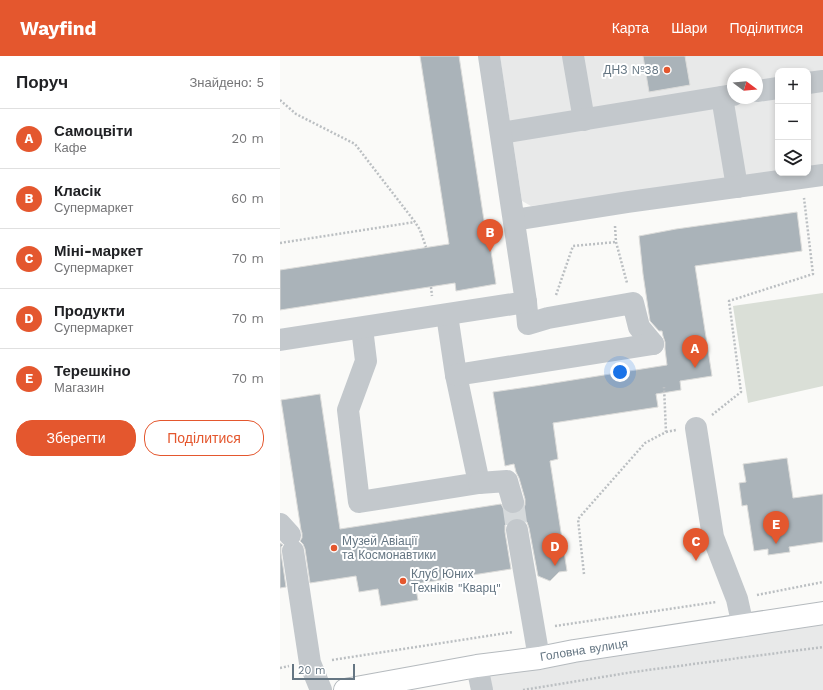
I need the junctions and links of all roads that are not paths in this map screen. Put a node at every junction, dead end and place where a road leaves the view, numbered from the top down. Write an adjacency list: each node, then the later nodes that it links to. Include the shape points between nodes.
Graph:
1 (489, 56): 10 (lane)
2 (573, 56): 9 (lane)
3 (823, 81): 4 (lane)
4 (811, 83)
5 (775, 88): 6 (lane)
6 (763, 90)
7 (727, 96): 9 (lane)
8 (728, 104): 12 (lane)
9 (584, 120): 10 (lane)
10 (501, 133): 13 (lane)
11 (823, 175): 12 (lane)
12 (738, 187): 13 (lane)
13 (514, 220): 14 (lane)
14 (526, 302): 15 (lane); 18 (lane, via 528,324 633,303 639,327 653,344)
15 (447, 315): 16 (lane); 18 (lane)
16 (362, 328): 17 (lane); 20 (lane, via 366,361 348,410 359,502)
17 (280, 340)
18 (456, 375): 20 (lane)
19 (696, 428): 25 (lane, via 713,537 737,599)
20 (479, 483): 21 (lane, via 507,481)
21 (513, 502)
22 (517, 530): 26 (lane)
23 (288, 537): 28 (lane, via 310,663)
24 (823, 613): 25 (main road, Головна вулиця)
25 (743, 626): 26 (main road, Головна вулиця)
26 (539, 658): 27 (main road, Головна вулиця)
27 (477, 666): 29 (main road, Головна вулиця); 30 (lane)
28 (321, 690)
29 (345, 690)
30 (482, 690)

